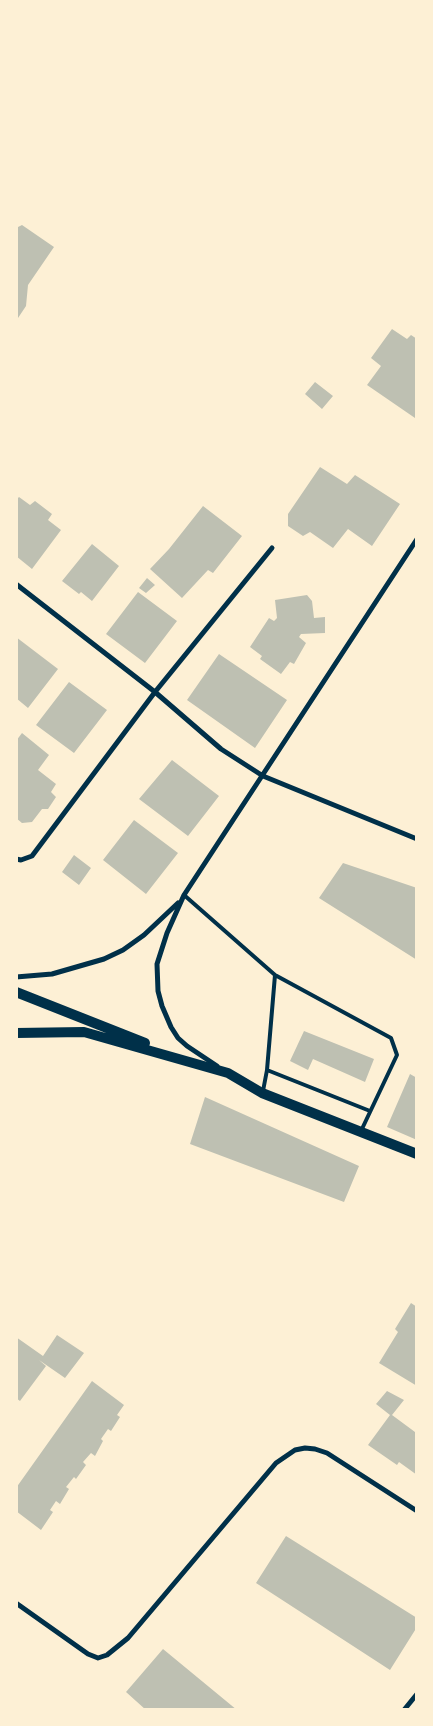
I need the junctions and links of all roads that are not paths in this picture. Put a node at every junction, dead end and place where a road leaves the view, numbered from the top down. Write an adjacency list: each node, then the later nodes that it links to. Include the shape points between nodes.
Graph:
1 (417, 539): 5 (street)
2 (272, 548): 4 (street)
3 (16, 584): 4 (street)
4 (155, 692): 5 (street, via 221,749); 7 (street, via 32,856)
5 (263, 776): 6 (street); 8 (street)
6 (417, 839)
7 (16, 859)
8 (184, 895): 9 (street); 10 (lane)
9 (180, 901): 11 (street, via 144,936 104,959 52,974); 16 (street, via 166,933 158,964 158,991 162,1006 178,1038)
10 (275, 975): 15 (lane); 18 (lane, via 390,1038 397,1055)
11 (16, 976)
12 (16, 992): 14 (main road)
13 (16, 1033): 14 (main road, via 84,1032)
14 (199, 1065): 16 (main road)
15 (267, 1070): 17 (lane); 18 (lane)
16 (228, 1073): 17 (main road)
17 (262, 1093): 19 (main road)
18 (370, 1111): 19 (lane)
19 (361, 1130): 20 (main road)
20 (417, 1154)
21 (417, 1511): 22 (street, via 327,1453 305,1448 295,1450 276,1463 128,1638 107,1655 98,1658 88,1654)
22 (16, 1603)
23 (417, 1694): 24 (street)
24 (404, 1710)

